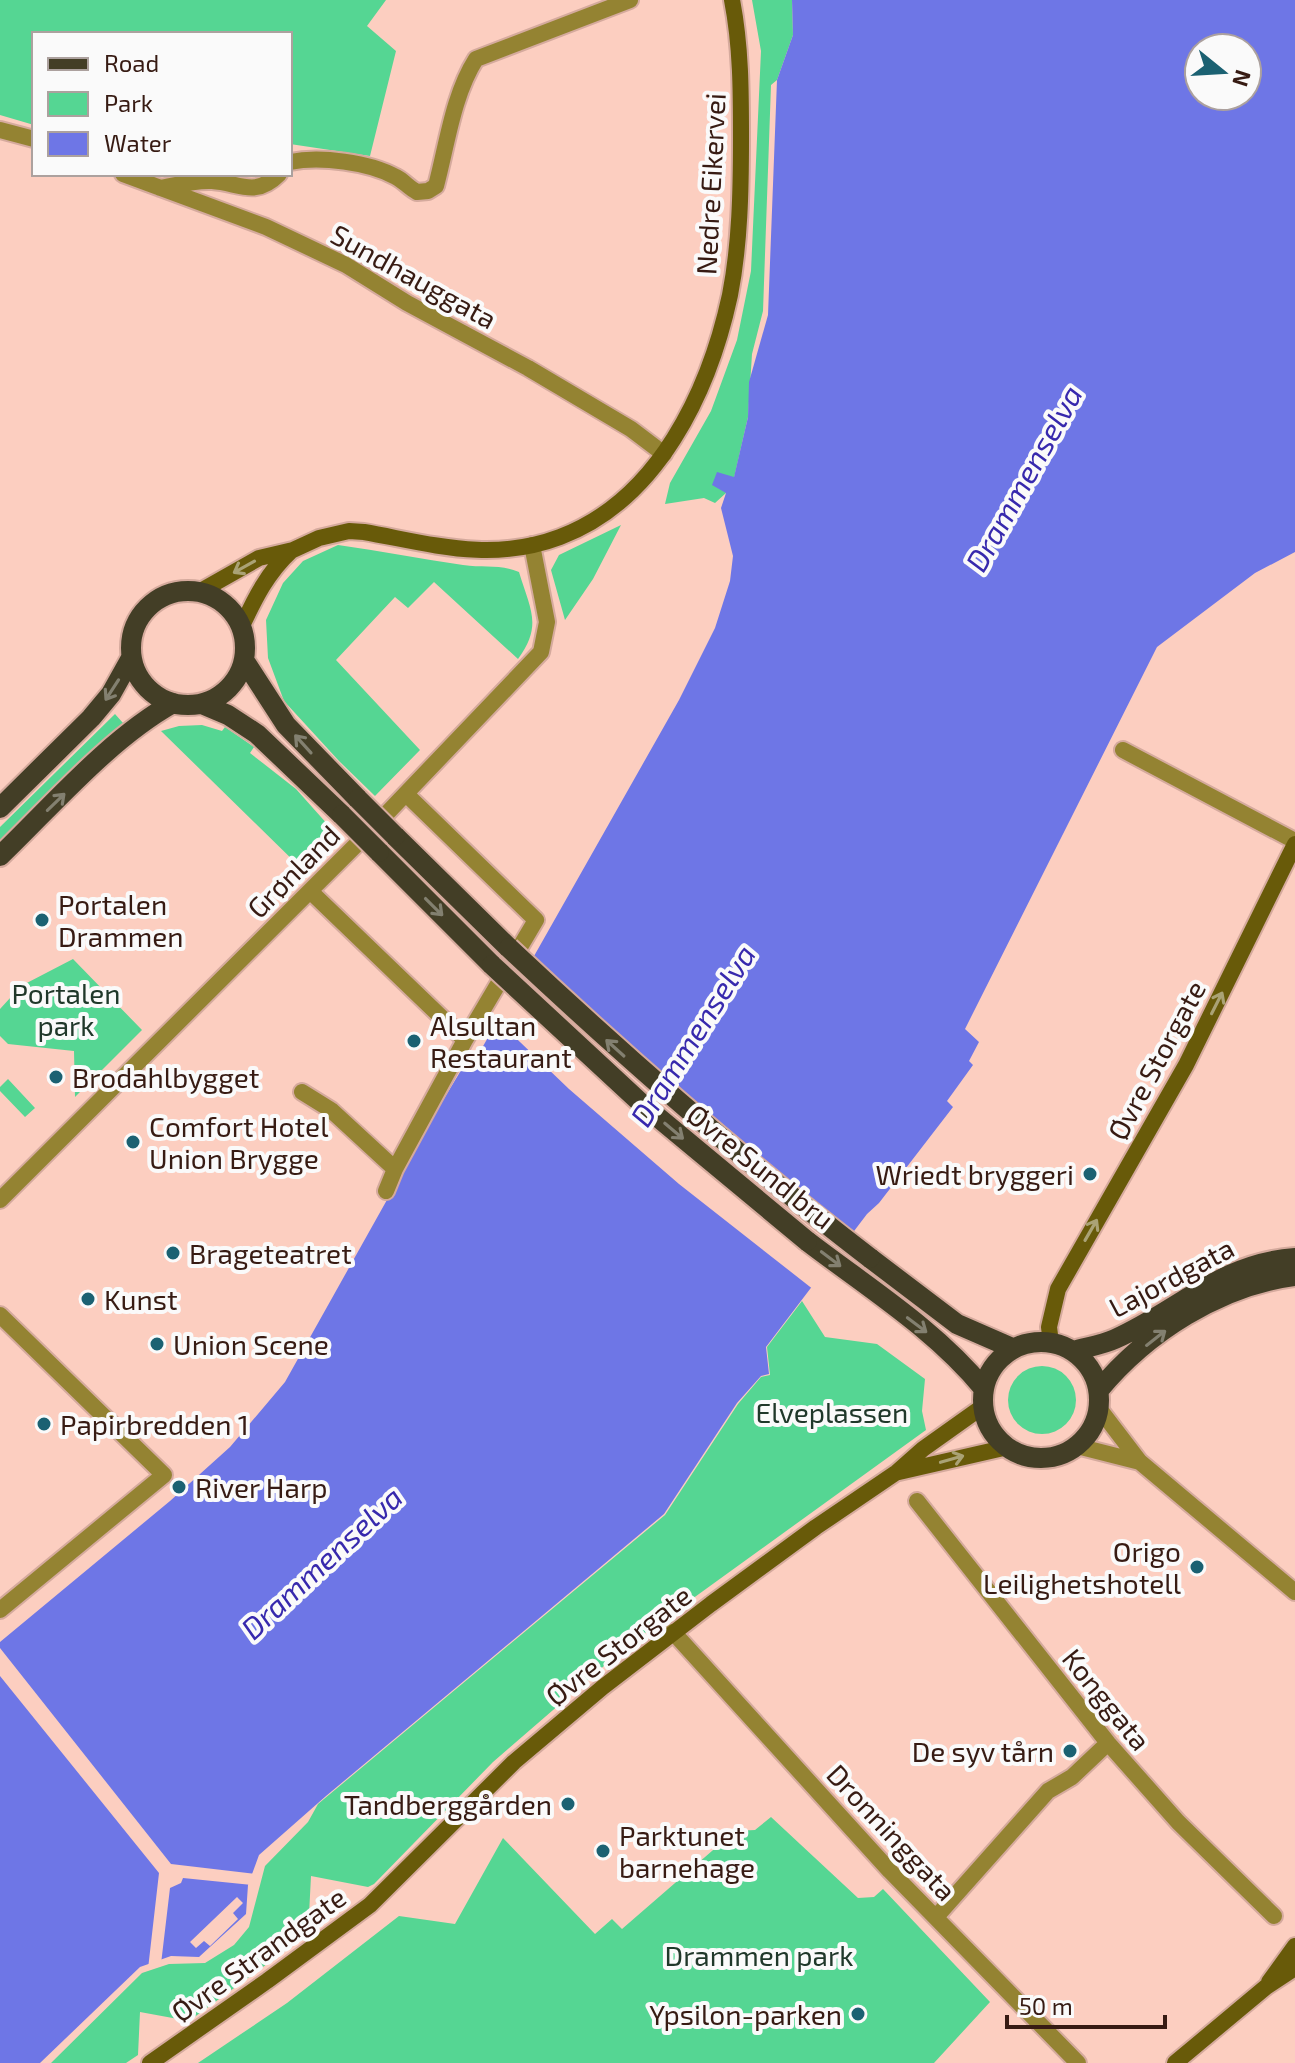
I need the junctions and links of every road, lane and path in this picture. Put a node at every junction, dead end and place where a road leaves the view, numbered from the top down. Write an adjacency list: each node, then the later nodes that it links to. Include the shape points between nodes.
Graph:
1 (630, 0): 5 (street, via 476,59 458,101 436,186 428,191 417,192 382,171 322,159)
2 (732, 0): 9 (main road, Nedre Eikervei, via 738,29 741,181 730,292 697,393)
3 (0, 130): 4 (street)
4 (32, 138)
5 (292, 162)
6 (128, 176): 8 (street, Sundhauggata)
7 (277, 176): 8 (street, via 268,185 251,189 212,181)
8 (158, 188): 9 (street, Sundhauggata, via 266,227 346,265 631,429)
9 (664, 454): 10 (main road, Nedre Eikervei, via 639,484 598,518)
10 (532, 545): 11 (main road, Nedre Eikervei, via 463,551 349,531); 19 (street, Grønland, via 547,622 541,652)
11 (293, 550): 12 (main road, Nedre Eikervei, one-way to 12, via 259,558); 13 (main road, via 264,582)
12 (199, 592): 13 (main road, via 221,600); 14 (main road, via 180,592 147,609 137,624)
13 (242, 626): 15 (main road)
14 (130, 660): 16 (main road, via 145,686); 20 (main road, one-way to 20, via 91,718)
15 (244, 660): 17 (main road, via 223,693); 33 (main road, Øvre Sund bru, one-way to 15, bridge, via 957,1324 767,1179 656,1085 509,948 286,725)
16 (173, 703): 17 (main road); 22 (main road, one-way to 16, via 143,720)
17 (202, 704): 35 (main road, Øvre Sund bru, one-way to 35, bridge, via 257,734 642,1104 945,1347)
18 (1123, 750): 21 (street)
19 (406, 794): 23 (street, Grønland); 24 (street, via 536,920)
20 (0, 808)
21 (1295, 842): 32 (main road, Øvre Storgate, one-way to 21, via 1049,1327 1058,1289 1186,1065)
22 (0, 856)
23 (310, 891): 24 (street); 28 (street, Grønland)
24 (465, 1040): 26 (street)
25 (302, 1092): 26 (street, via 331,1110)
26 (395, 1169): 27 (street)
27 (386, 1191)
28 (0, 1200)
29 (1295, 1258): 34 (main road, Lajordgata, via 1230,1273 1117,1338)
30 (1295, 1276): 36 (main road, Lajordgata, one-way to 30, via 1129,1358 1170,1326 1235,1291)
31 (0, 1315): 43 (street, via 164,1475)
32 (1051, 1343): 33 (main road); 34 (main road)
33 (1012, 1348): 35 (main road, via 990,1372)
34 (1073, 1351): 36 (main road, via 1089,1368)
35 (983, 1398): 38 (main road, via 988,1425); 40 (main road, Øvre Storgate)
36 (1098, 1399): 37 (main road, via 1095,1422); 39 (street)
37 (1077, 1446): 38 (main road, via 1043,1458); 39 (street)
38 (1008, 1447): 40 (main road, Øvre Storgate, one-way to 38)
39 (1140, 1462): 42 (street)
40 (897, 1472): 44 (main road, Øvre Storgate)
41 (917, 1501): 45 (street, Konggata)
42 (1295, 1592)
43 (2, 1604)
44 (673, 1632): 46 (main road, Øvre Storgate, via 514,1762); 48 (street, Dronninggata)
45 (1108, 1743): 47 (street, Konggata, via 1178,1822); 48 (street, via 1072,1777 1048,1791)
46 (393, 1884): 52 (main road, Øvre Strandgate, via 279,1973)
47 (1274, 1916)
48 (936, 1917): 53 (street, Dronninggata)
49 (1295, 1946): 51 (main road)
50 (1295, 1968): 51 (main road)
51 (1266, 1987): 54 (main road)
52 (150, 2063)
53 (1078, 2063)
54 (1175, 2063)

